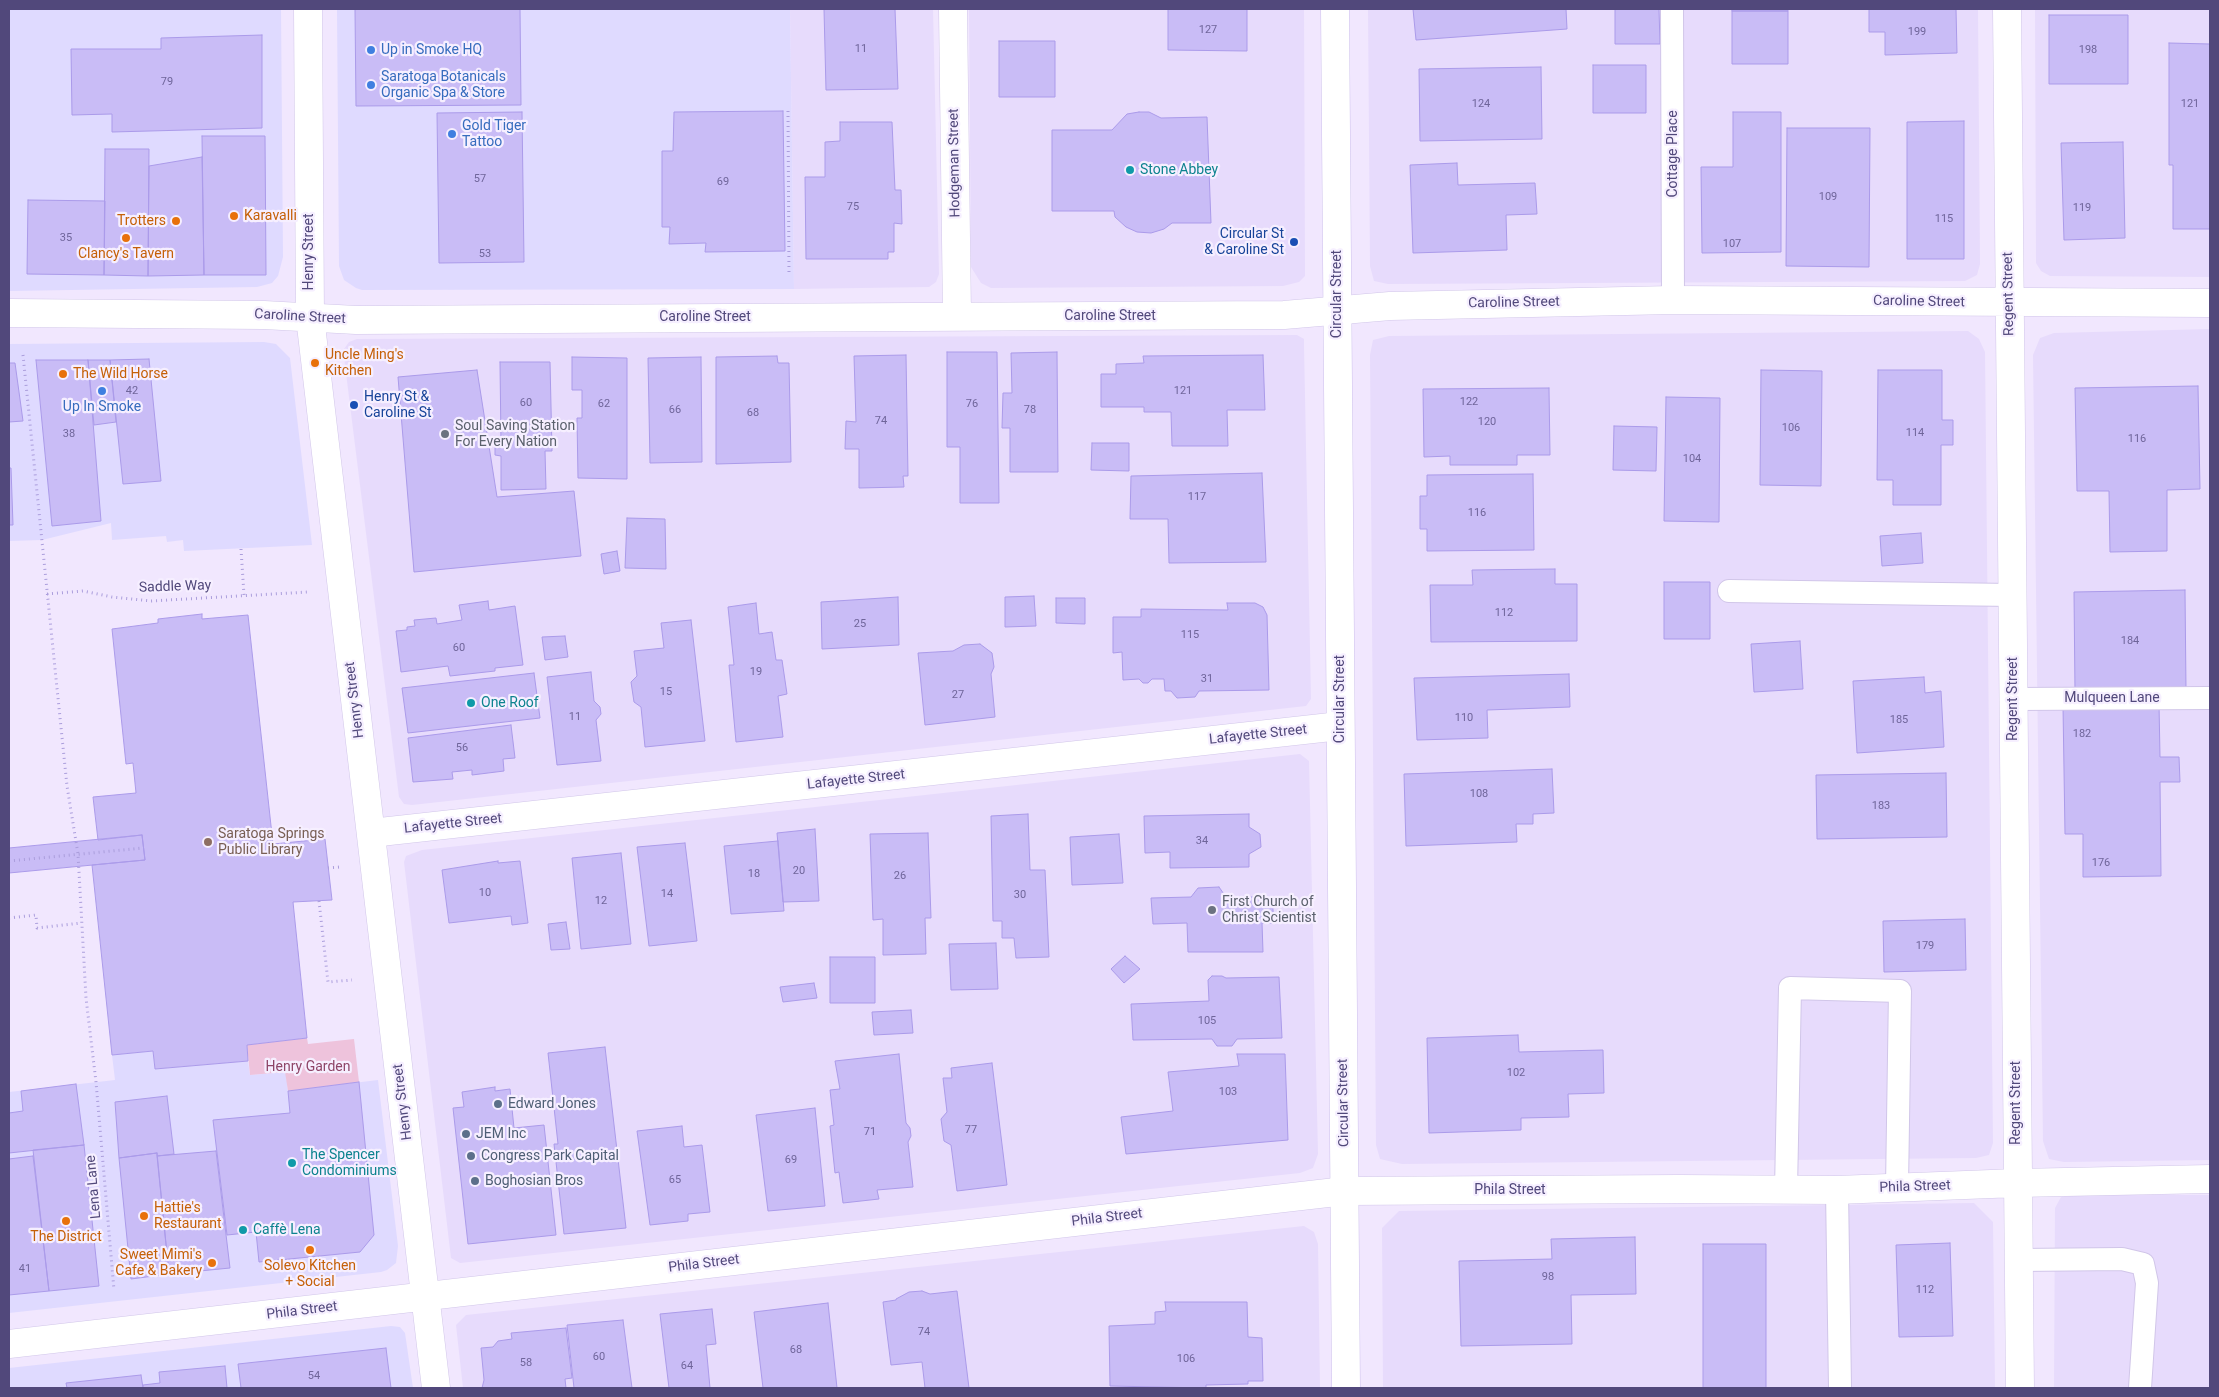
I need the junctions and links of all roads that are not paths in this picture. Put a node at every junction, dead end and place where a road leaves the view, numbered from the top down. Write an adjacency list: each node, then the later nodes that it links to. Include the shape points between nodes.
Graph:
1 (308, 9): 12 (street, Henry Street)
2 (953, 9): 11 (street, Hodgeman Street)
3 (1335, 9): 9 (street, Circular Street)
4 (1672, 9): 6 (lane, Cottage Place)
5 (2006, 9): 7 (street, Regent Street)
6 (1673, 300): 7 (street, Caroline Street); 9 (street, Caroline Street)
7 (2009, 303): 8 (street, Caroline Street); 14 (street, Regent Street)
8 (2210, 303)
9 (1337, 310): 11 (street, Caroline Street, via 1284,315); 17 (street, Circular Street)
10 (9, 313): 12 (street, Caroline Street)
11 (957, 316): 12 (street, Caroline Street, via 356,320)
12 (310, 317): 18 (street, Henry Street)
13 (1729, 591): 14 (lane)
14 (2012, 595): 16 (street, Regent Street)
15 (2210, 698): 16 (lane, Mulqueen Lane)
16 (2013, 699): 20 (street, Regent Street)
17 (1340, 726): 18 (street, Lafayette Street); 24 (street, Circular Street)
18 (371, 833): 26 (street, Henry Street)
19 (2210, 1179): 20 (street, Phila Street)
20 (2017, 1183): 21 (street, Phila Street); 25 (street, Regent Street)
21 (1897, 1188): 22 (lane, via 1900,991 1790,988); 23 (street, Phila Street)
22 (1786, 1190): 23 (street, Phila Street); 24 (street, Phila Street)
23 (1837, 1190): 30 (lane)
24 (1345, 1191): 26 (street, Phila Street); 29 (street, Circular Street)
25 (2018, 1260): 31 (street, Regent Street); 32 (lane, via 2122,1258 2143,1264 2147,1283)
26 (426, 1296): 27 (street, Phila Street); 28 (street, Henry Street)
27 (9, 1344)
28 (436, 1388)
29 (1346, 1388)
30 (1840, 1388)
31 (2020, 1388)
32 (2140, 1388)

